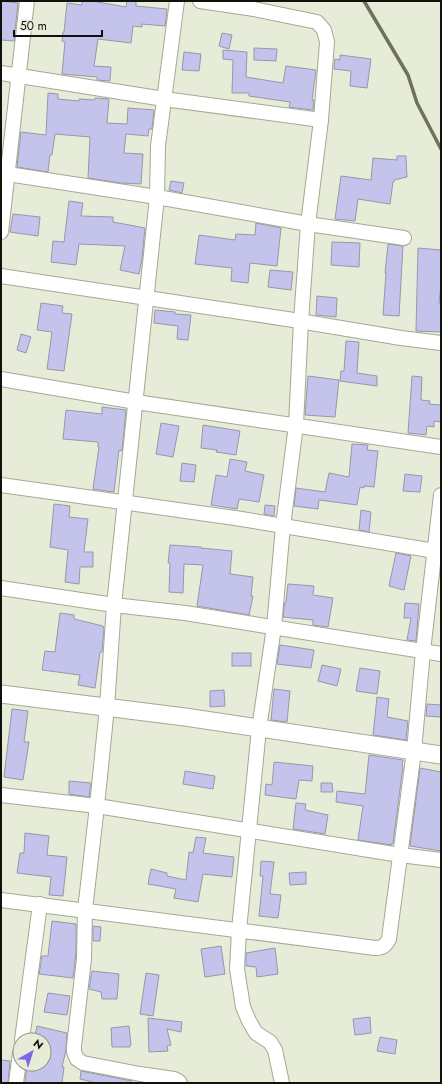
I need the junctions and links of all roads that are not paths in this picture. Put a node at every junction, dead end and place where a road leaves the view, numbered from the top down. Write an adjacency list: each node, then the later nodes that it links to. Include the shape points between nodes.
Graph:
1 (27, 1): 5 (street)
2 (177, 1): 6 (street)
3 (200, 1): 7 (street, via 317,22 324,30 327,42)
4 (1, 72): 5 (street)
5 (19, 75): 6 (street); 8 (street)
6 (164, 99): 7 (street); 9 (street, via 158,146)
7 (321, 120): 10 (street)
8 (4, 174): 9 (street); 11 (street)
9 (157, 197): 10 (street); 14 (street)
10 (308, 224): 12 (street); 15 (street)
11 (1, 232)
12 (404, 238)
13 (1, 276): 14 (street)
14 (147, 298): 15 (street); 18 (street)
15 (301, 321): 16 (street); 19 (street)
16 (441, 343)
17 (1, 379): 18 (street)
18 (136, 402): 19 (street); 23 (street)
19 (296, 425): 20 (street); 24 (street)
20 (441, 447)
21 (1, 485): 23 (street)
22 (441, 495): 25 (street)
23 (125, 502): 24 (street); 27 (street)
24 (283, 526): 25 (street); 28 (street)
25 (438, 552): 29 (street)
26 (1, 588): 27 (street)
27 (114, 605): 28 (street); 32 (street)
28 (274, 627): 29 (street); 33 (street)
29 (423, 651): 30 (street); 34 (street)
30 (441, 654)
31 (1, 694): 32 (street)
32 (107, 707): 33 (street); 37 (street)
33 (259, 729): 34 (street); 38 (street)
34 (414, 751): 35 (street); 39 (street)
35 (441, 755)
36 (1, 795): 37 (street)
37 (97, 806): 38 (street); 43 (street)
38 (248, 830): 39 (street); 44 (street)
39 (400, 855): 40 (street); 44 (street, via 389,939 382,948)
40 (441, 860)
41 (1, 900): 42 (street)
42 (40, 904): 43 (street); 45 (street)
43 (85, 910): 44 (street); 48 (street, via 84,959 74,1046 77,1059 174,1079)
44 (239, 930): 49 (street, via 237,970 242,1008 256,1033 270,1042 275,1050)
45 (23, 1032)
46 (17, 1072): 47 (street)
47 (16, 1083)
48 (180, 1083)
49 (282, 1083)

